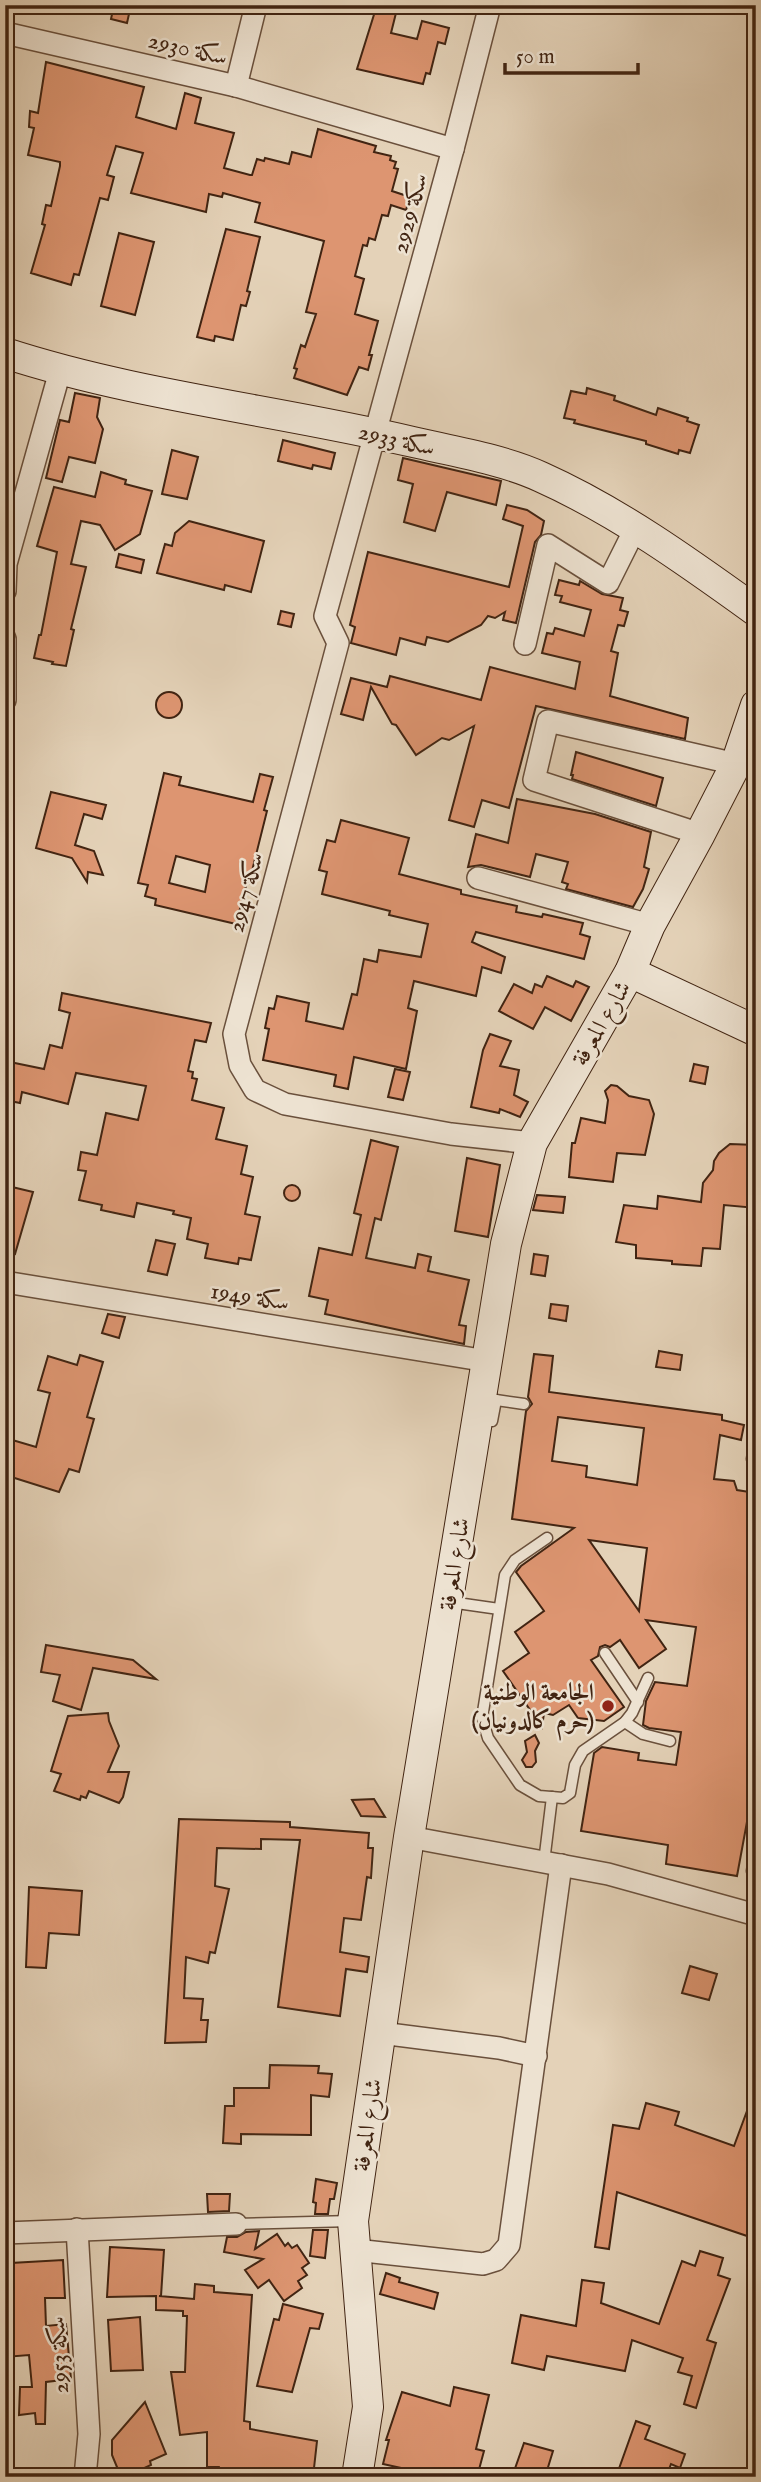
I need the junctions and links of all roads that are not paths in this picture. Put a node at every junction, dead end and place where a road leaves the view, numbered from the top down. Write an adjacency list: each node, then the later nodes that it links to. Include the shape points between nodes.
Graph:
1 (256, 5): 4 (street, سكة 2930)
2 (490, 5): 5 (street, سكة 2929)
3 (5, 33): 4 (street, سكة 2930)
4 (236, 86): 5 (street, سكة 2930)
5 (453, 149): 8 (street, سكة 2929)
6 (5, 353): 7 (street, سكة 2933)
7 (60, 370): 8 (street, سكة 2933); 10 (street, via 6,564)
8 (375, 433): 9 (street, سكة 2933, via 539,476); 22 (street, سكة 2947, via 325,616 338,643 234,1034 240,1065 255,1090 285,1104 451,1135)
9 (635, 529): 11 (street, سكة 2933); 13 (street, via 608,583 548,545)
10 (5, 591)
11 (756, 611)
12 (5, 639): 14 (street)
13 (525, 644)
14 (5, 700)
15 (756, 705): 16 (street, شارع المعرفة)
16 (736, 764): 17 (street, شارع المعرفة); 17 (street, via 548,721 534,780)
17 (700, 834): 19 (street, شارع المعرفة)
18 (478, 878): 19 (street)
19 (650, 925): 20 (street, شارع المعرفة)
20 (630, 972): 21 (street); 22 (street, شارع المعرفة)
21 (756, 1031)
22 (532, 1143): 24 (street, شارع المعرفة, via 506,1244)
23 (5, 1282): 24 (street, سكة 1949)
24 (487, 1361): 25 (street, شارع المعرفة)
25 (488, 1399): 26 (lane); 28 (lane); 31 (street, شارع المعرفة)
26 (524, 1404)
27 (756, 1434): 29 (lane, via 752,1460)
28 (489, 1439)
29 (756, 1460)
30 (547, 1538): 32 (lane, via 508,1569)
31 (455, 1585): 32 (lane); 39 (street, شارع المعرفة)
32 (499, 1609): 38 (lane, via 482,1718 485,1731 520,1785 531,1793)
33 (605, 1653): 35 (lane)
34 (648, 1678): 35 (lane)
35 (638, 1702): 36 (lane)
36 (625, 1722): 37 (lane, via 643,1734); 38 (lane, via 583,1751 575,1765 570,1793 564,1798)
37 (670, 1741)
38 (552, 1797): 41 (lane)
39 (409, 1837): 41 (street); 44 (street, شارع المعرفة)
40 (756, 1846): 42 (lane)
41 (553, 1864): 43 (street); 45 (street)
42 (752, 1871)
43 (756, 1914)
44 (381, 2033): 45 (street); 49 (street, شارع المعرفة)
45 (536, 2056): 49 (street, via 509,2245 496,2260 457,2262)
46 (236, 2224): 47 (street); 49 (lane)
47 (77, 2229): 48 (street); 50 (street, سكة 2953, via 89,2434)
48 (5, 2233)
49 (354, 2235): 51 (street, شارع المعرفة, via 368,2407)
50 (85, 2477)
51 (357, 2477)

